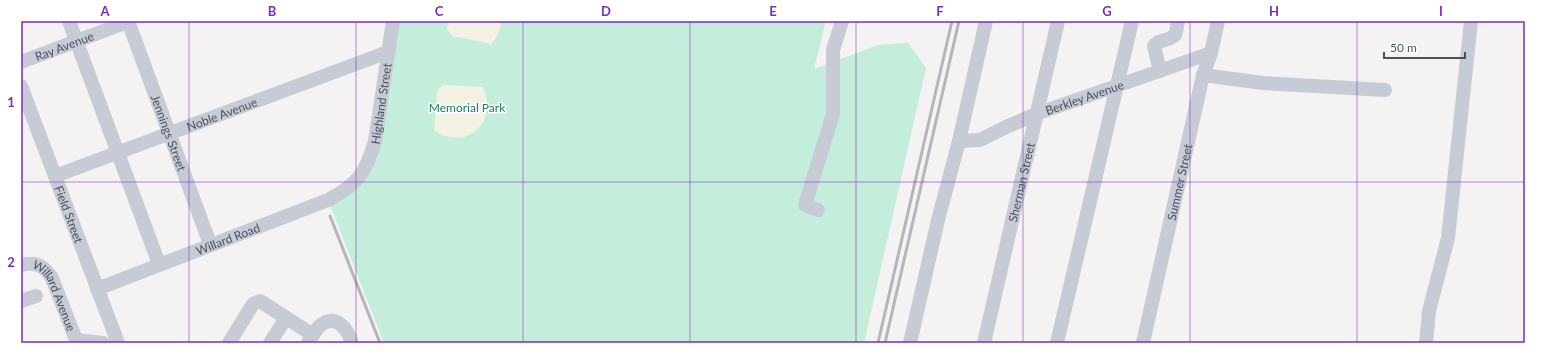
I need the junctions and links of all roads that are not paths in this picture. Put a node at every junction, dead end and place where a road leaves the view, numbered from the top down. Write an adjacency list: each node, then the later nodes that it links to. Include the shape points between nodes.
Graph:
1 (69, 21): 11 (street)
2 (129, 21): 11 (street, Ray Avenue); 21 (street, Jennings Street)
3 (393, 21): 12 (street, Highland Street)
4 (842, 21): 26 (street, via 833,50 833,114 805,205)
5 (986, 21): 22 (street)
6 (1058, 21): 20 (street, Sherman Street)
7 (1132, 21): 18 (street)
8 (1178, 21): 15 (street, via 1175,34 1155,43)
9 (1218, 21): 13 (street, Summer Street)
10 (1471, 21): 45 (street, via 1448,238 1429,311)
11 (76, 41): 14 (street, Ray Avenue); 23 (street)
12 (388, 52): 21 (street, Noble Avenue); 25 (street, Highland Street, via 375,141 370,158)
13 (1211, 53): 15 (street, Berkley Avenue); 16 (street, Summer Street)
14 (21, 62)
15 (1160, 71): 18 (street, Berkley Avenue)
16 (1203, 75): 19 (street, via 1263,83); 44 (street, Summer Street)
17 (21, 86): 24 (street, Field Street)
18 (1117, 86): 20 (street, Berkley Avenue); 43 (street)
19 (1385, 90)
20 (1036, 114): 22 (street, Berkley Avenue, via 980,140); 42 (street, Sherman Street)
21 (170, 133): 23 (street, Noble Avenue); 27 (street, Jennings Street)
22 (959, 141): 41 (street)
23 (117, 152): 24 (street, Noble Avenue); 28 (street)
24 (55, 176): 30 (street, Field Street)
25 (356, 182): 27 (street, Willard Road, via 328,200)
26 (818, 210)
27 (210, 244): 28 (street, Willard Road)
28 (159, 264): 30 (street, Willard Road)
29 (21, 265): 35 (street, Willard Avenue, via 39,265 52,278)
30 (97, 289): 37 (street, Field Street)
31 (36, 296): 32 (street)
32 (21, 301)
33 (286, 318): 34 (street); 38 (street, via 260,302 253,304); 39 (street)
34 (310, 339): 40 (street, via 322,324 336,322 344,328)
35 (76, 342): 36 (street, Willard Avenue)
36 (103, 343)
37 (118, 343)
38 (229, 343)
39 (270, 343)
40 (352, 343)
41 (910, 343)
42 (984, 343)
43 (1057, 343)
44 (1142, 343)
45 (1426, 343)

